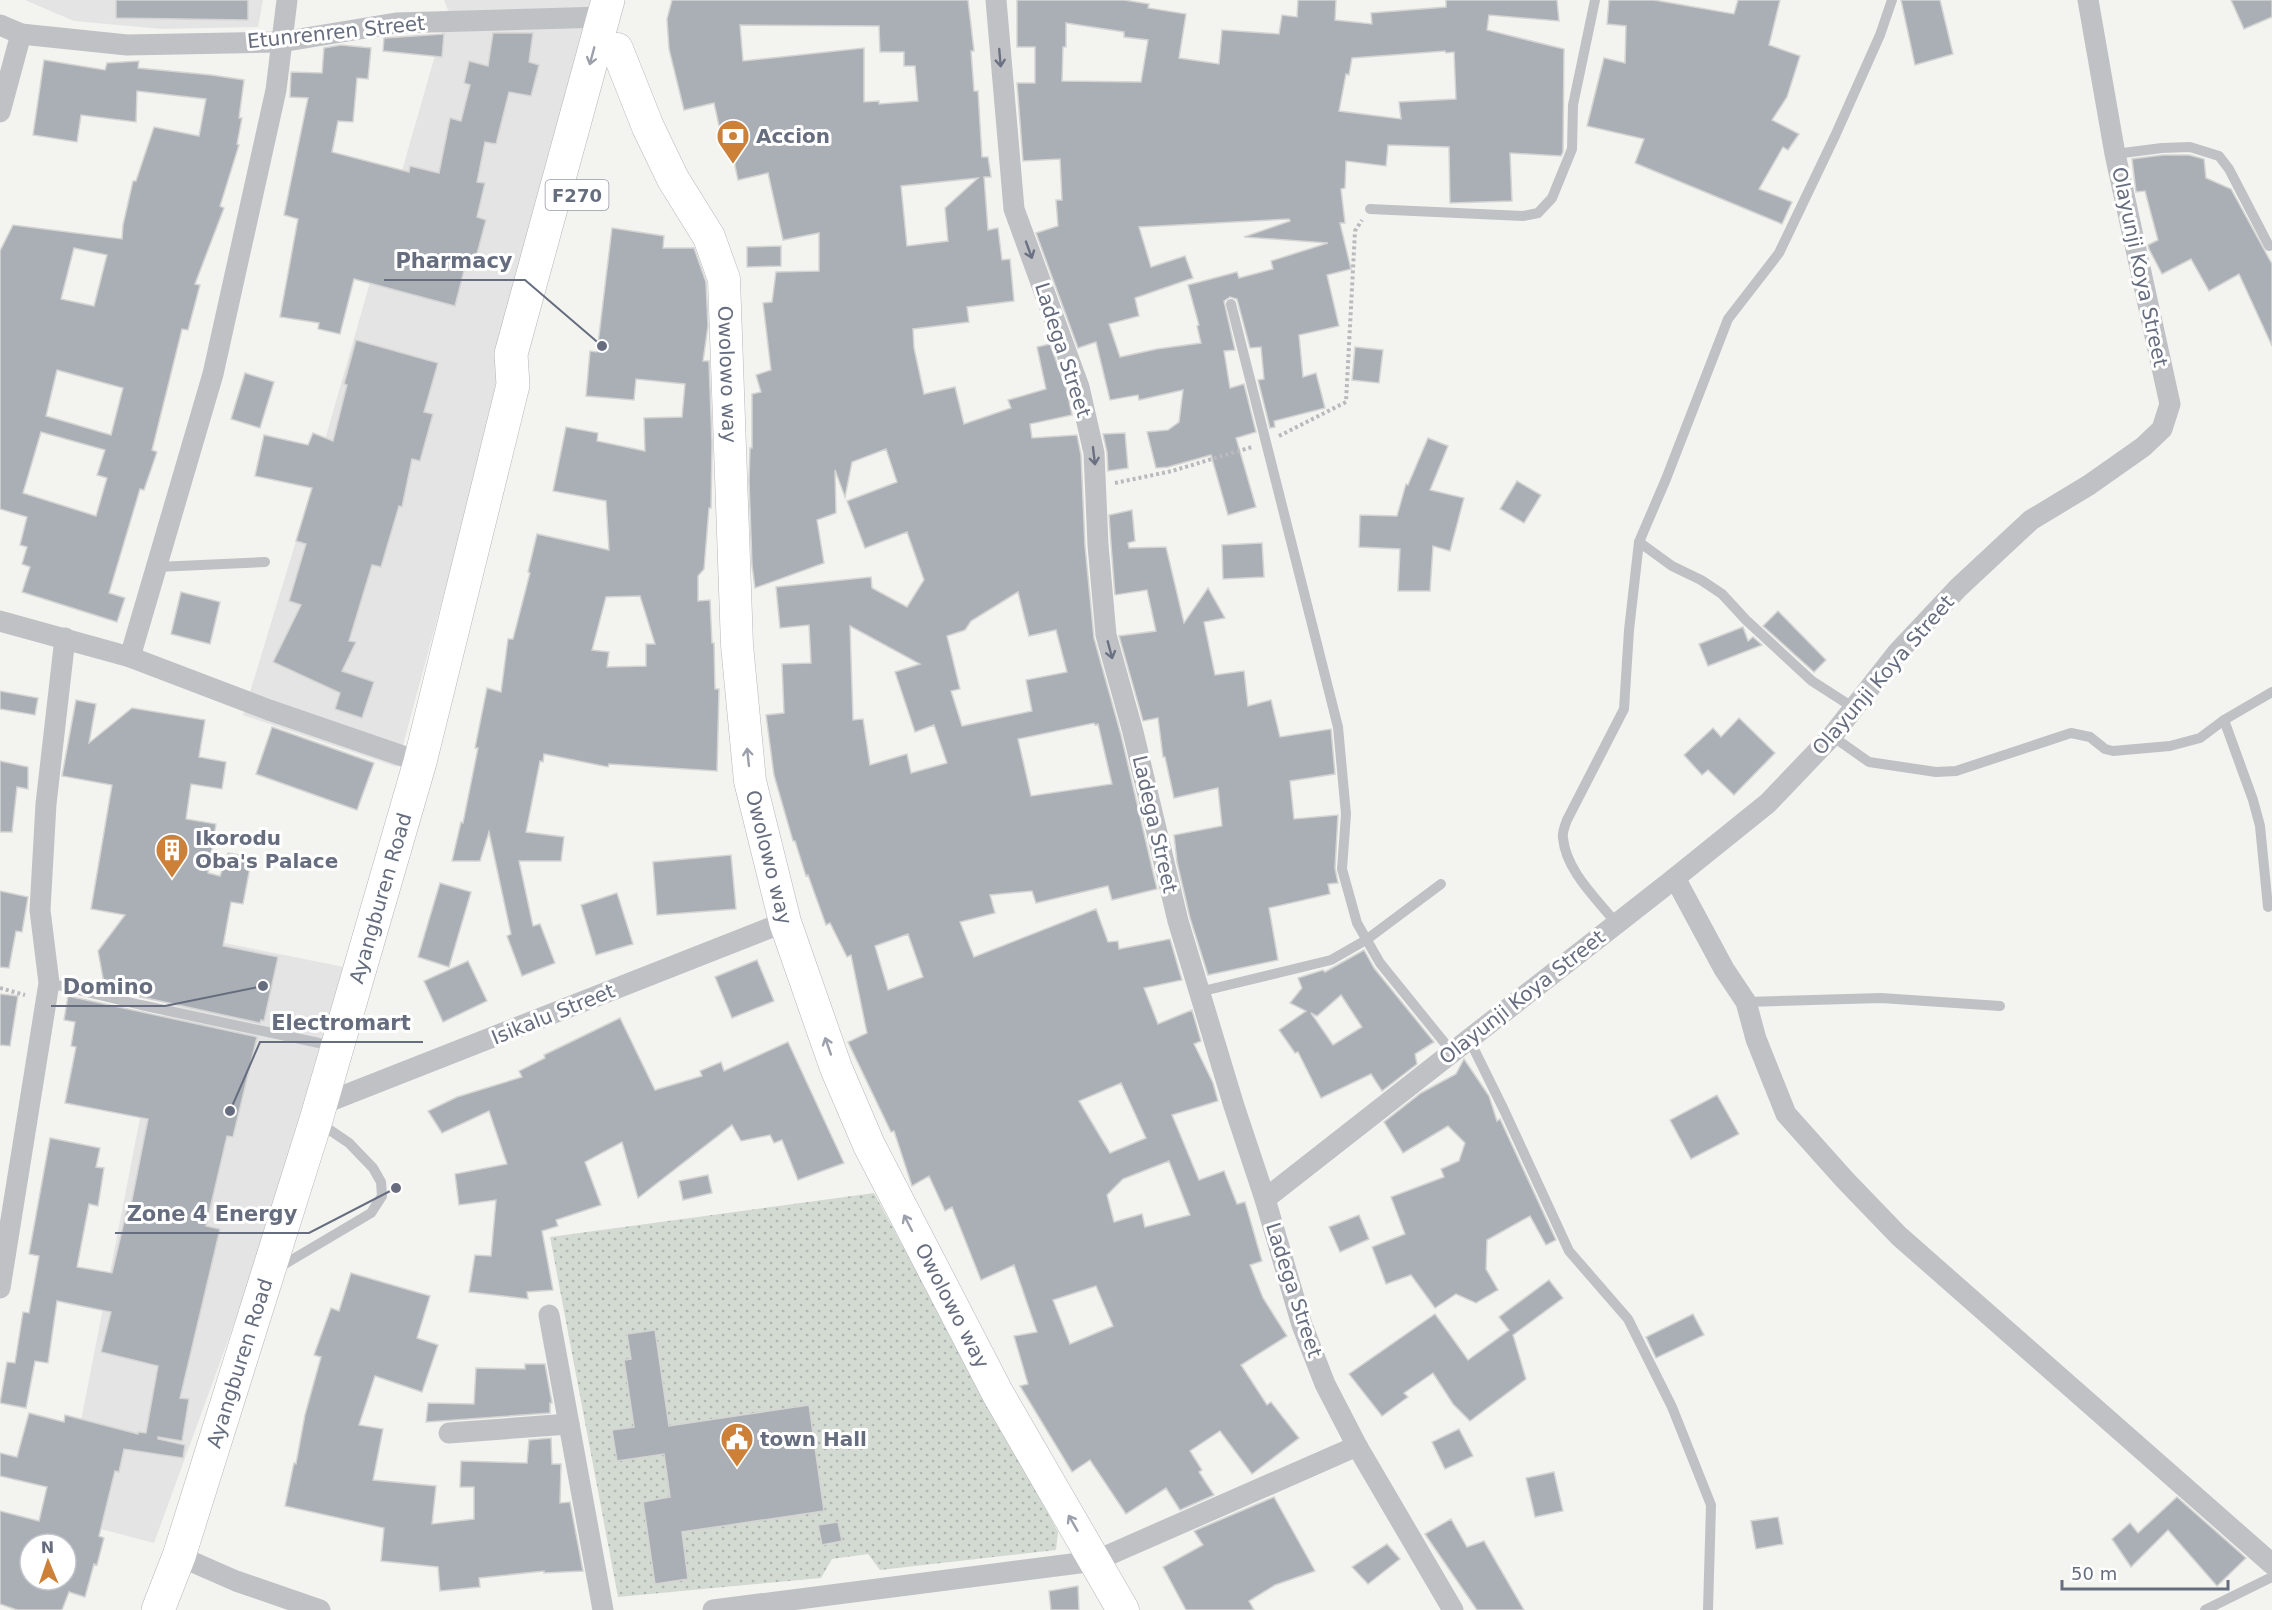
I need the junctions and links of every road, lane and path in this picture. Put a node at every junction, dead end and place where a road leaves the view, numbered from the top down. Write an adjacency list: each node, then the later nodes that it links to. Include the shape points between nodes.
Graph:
1 (287, 0): 9 (street)
2 (996, 0): 18 (street, Ladega Street, one-way to 18, via 1014,209 1079,387 1094,453)
3 (1595, 0): 13 (lane, via 1573,105 1572,149 1552,198 1538,213 1523,216)
4 (1892, 0): 19 (lane, via 1880,36 1779,253 1728,319)
5 (2088, 0): 12 (street, Olayunji Koya Street)
6 (614, 6): 9 (street, Etunrenren Street, via 396,23); 10 (main road, Ayangburen Road / F270); 16 (main road, Ayangburen Road / F270, one-way to 16, via 511,354)
7 (0, 25): 8 (street, Etunrenren Street)
8 (21, 34): 9 (street, Etunrenren Street, via 127,45); 11 (street)
9 (281, 42): 21 (street, via 276,90 213,374)
10 (617, 49): 16 (main road, Ayangburen Road / F270, via 532,355); 33 (street, Owolowo way, one-way to 10, via 750,781 738,656 723,279 709,237 673,179)
11 (0, 112)
12 (2115, 154): 14 (lane, via 2190,147 2219,156); 26 (street, Olayunji Koya Street, via 2170,404 2162,429 2089,485 2031,520 1958,588)
13 (1370, 209): 17 (path, via 1354,231 1346,402)
14 (2270, 246)
15 (1231, 304): 17 (lane)
16 (513, 385): 29 (main road, Ayangburen Road / F270)
17 (1266, 442): 18 (path, via 1172,471); 35 (lane, via 1338,727 1347,814 1342,869 1357,923)
18 (1096, 487): 37 (street, Ladega Street, one-way to 37, via 1106,635)
19 (1639, 542): 26 (lane, via 1722,594 1812,681); 34 (lane, via 1624,709 1562,837 1582,881)
20 (265, 562): 21 (lane)
21 (157, 567): 24 (street)
22 (0, 621): 23 (street)
23 (65, 638): 24 (street); 36 (street, via 46,804 40,910)
24 (130, 657): 29 (street)
25 (2272, 692): 27 (lane)
26 (1854, 708): 28 (street, Olayunji Koya Street)
27 (2224, 720): 28 (lane, via 2200,738 2170,746 2113,751 2090,737 2071,733 1956,771 1936,772 1869,762); 32 (lane, via 2260,826)
28 (1832, 736): 30 (street, Olayunji Koya Street, via 1768,803)
29 (420, 762): 41 (main road, Ayangburen Road / F270)
30 (1676, 878): 34 (street, Olayunji Koya Street); 38 (street)
31 (1441, 884): 35 (lane)
32 (2268, 907)
33 (785, 922): 42 (street, Isikalu Street); 51 (street, Owolowo way, one-way to 33, via 998,1394 869,1145 836,1068)
34 (1616, 923): 40 (street, Olayunji Koya Street)
35 (1366, 940): 37 (lane, via 1331,960); 40 (lane, via 1380,963)
36 (49, 983): 41 (lane); 45 (street)
37 (1199, 992): 43 (street, Ladega Street)
38 (1746, 1002): 39 (lane, via 1881,998); 52 (street, via 1756,1039 1786,1114 1845,1180 1899,1236)
39 (2000, 1006)
40 (1460, 1046): 43 (street, Olayunji Koya Street); 60 (lane, via 1504,1110 1569,1251 1628,1319 1672,1407 1711,1505)
41 (336, 1047): 42 (main road, Ayangburen Road / F270)
42 (318, 1113): 44 (main road, Ayangburen Road / F270); 44 (lane, via 373,1168 381,1182 382,1196 371,1213)
43 (1265, 1199): 49 (street, Ladega Street, via 1302,1325 1325,1384)
44 (267, 1274): 50 (main road, Ayangburen Road / F270)
45 (0, 1288)
46 (549, 1315): 47 (street)
47 (569, 1424): 48 (street); 56 (street)
48 (449, 1433)
49 (1357, 1446): 51 (street); 59 (street, Ladega Street)
50 (179, 1556): 54 (main road, Ayangburen Road / F270); 55 (street)
51 (1095, 1561): 57 (street); 58 (street, Owolowo way)
52 (2272, 1564)
53 (2272, 1577): 61 (lane)
54 (158, 1610)
55 (320, 1610)
56 (603, 1610)
57 (713, 1610)
58 (1123, 1610)
59 (1453, 1610)
60 (1708, 1610)
61 (2205, 1610)

